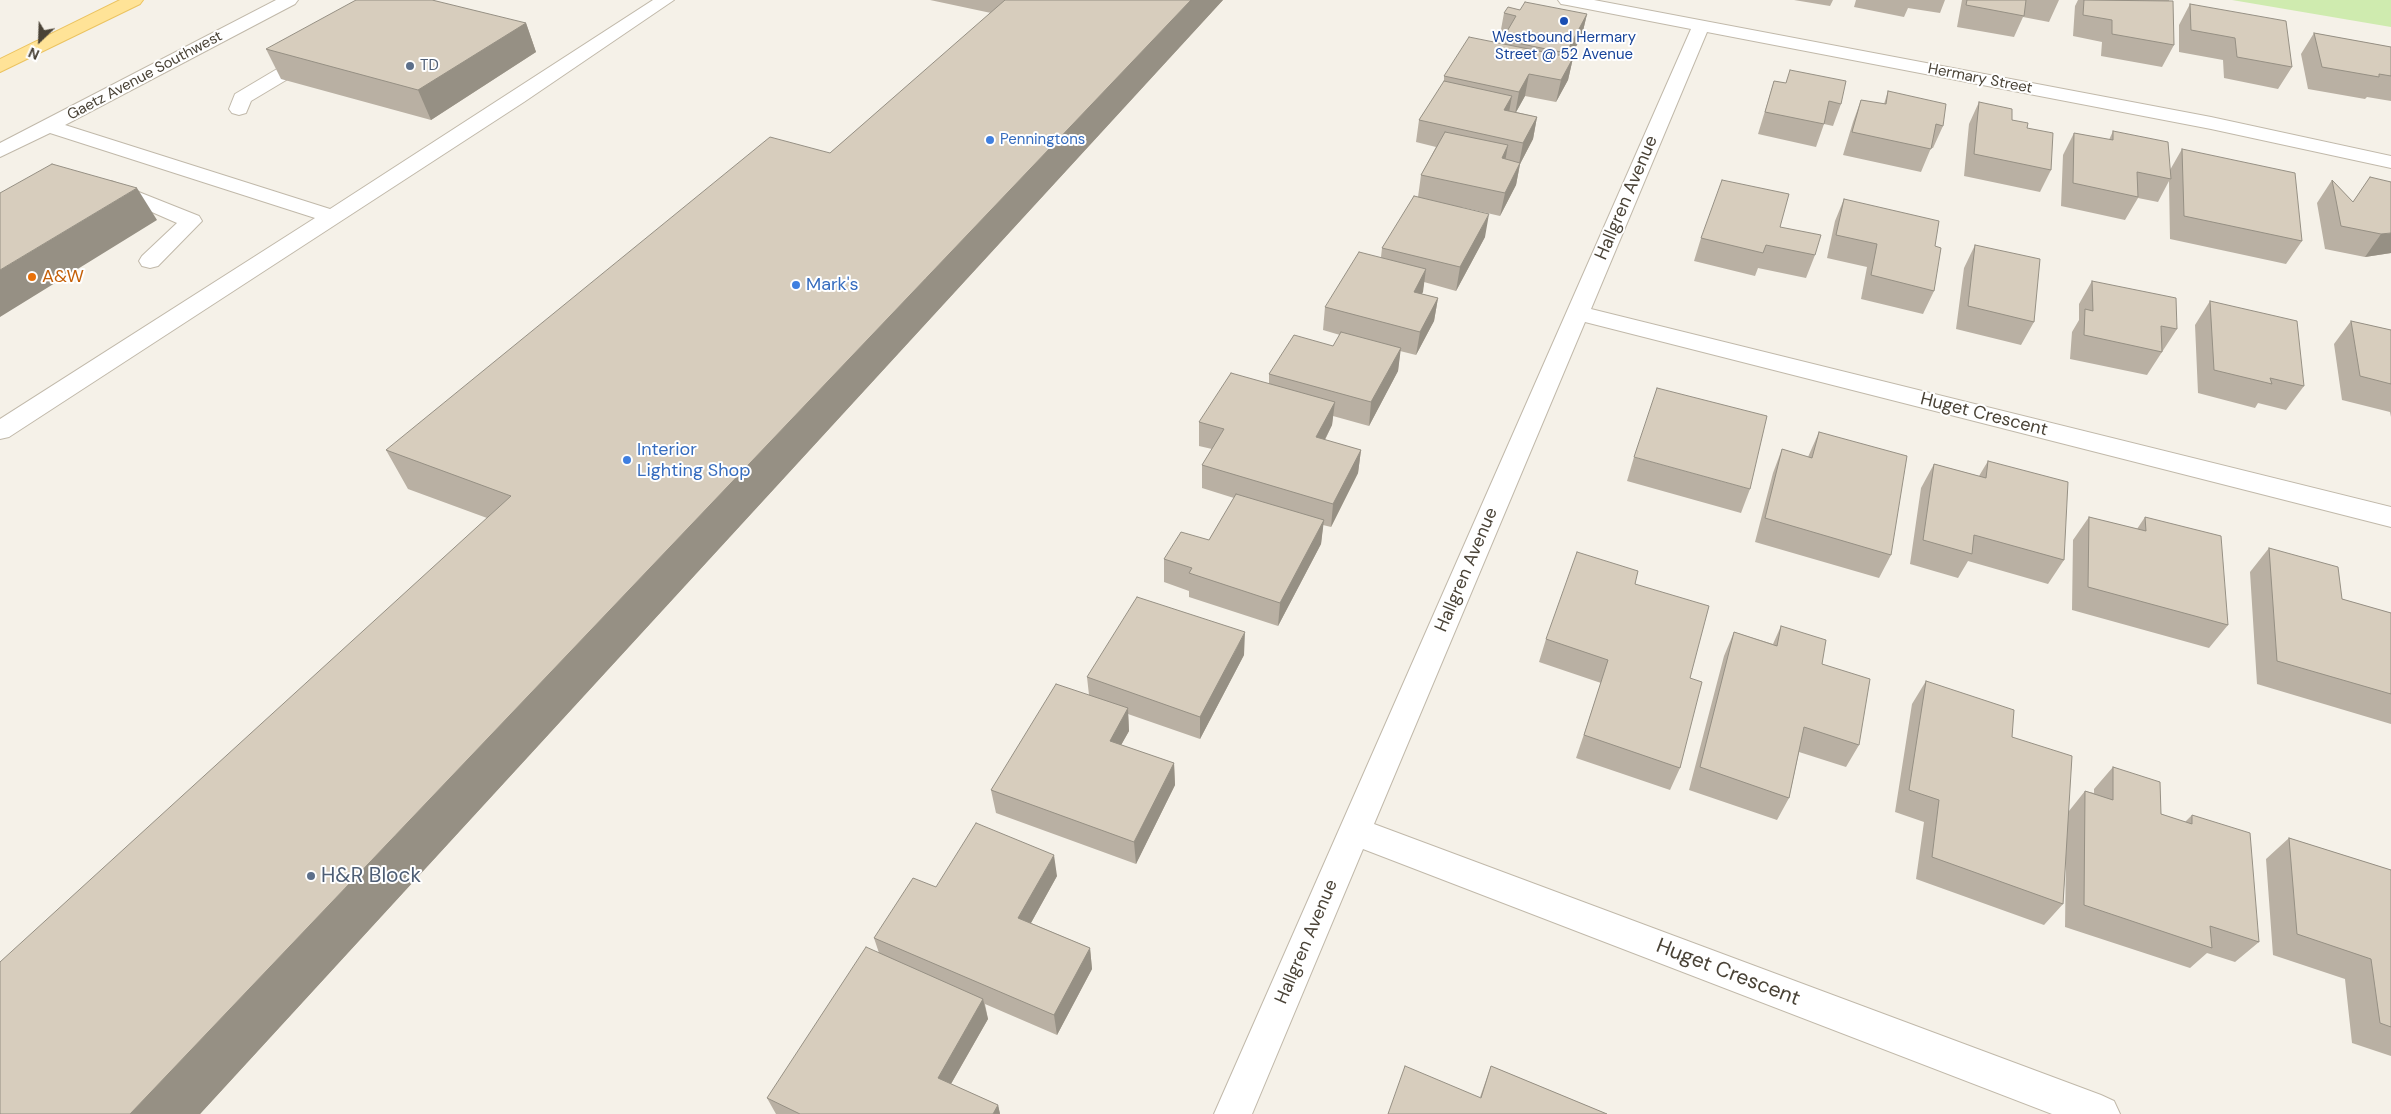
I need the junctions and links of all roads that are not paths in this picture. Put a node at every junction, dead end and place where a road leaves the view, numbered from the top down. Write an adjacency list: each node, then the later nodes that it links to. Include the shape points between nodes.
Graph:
1 (134, 0): 7 (main road)
2 (289, 0): 9 (street, Gaetz Avenue Southwest)
3 (665, 0): 13 (street)
4 (1567, 0): 5 (street, Hermary Street)
5 (1700, 26): 11 (street, Hermary Street, via 2211,123); 15 (street, Hallgren Avenue)
6 (330, 46): 8 (street, via 255,88 242,98)
7 (0, 66)
8 (239, 109)
9 (49, 126): 10 (street, Gaetz Avenue Southwest); 13 (street)
10 (0, 151)
11 (2391, 162)
12 (93, 186): 14 (street, via 102,184 191,221)
13 (332, 217): 16 (street)
14 (150, 261)
15 (1578, 313): 17 (street, Huget Crescent); 18 (street, Hallgren Avenue)
16 (0, 431)
17 (2391, 517)
18 (1354, 831): 19 (street, Hallgren Avenue); 20 (street, Huget Crescent)
19 (1233, 1114)
20 (2101, 1114)

